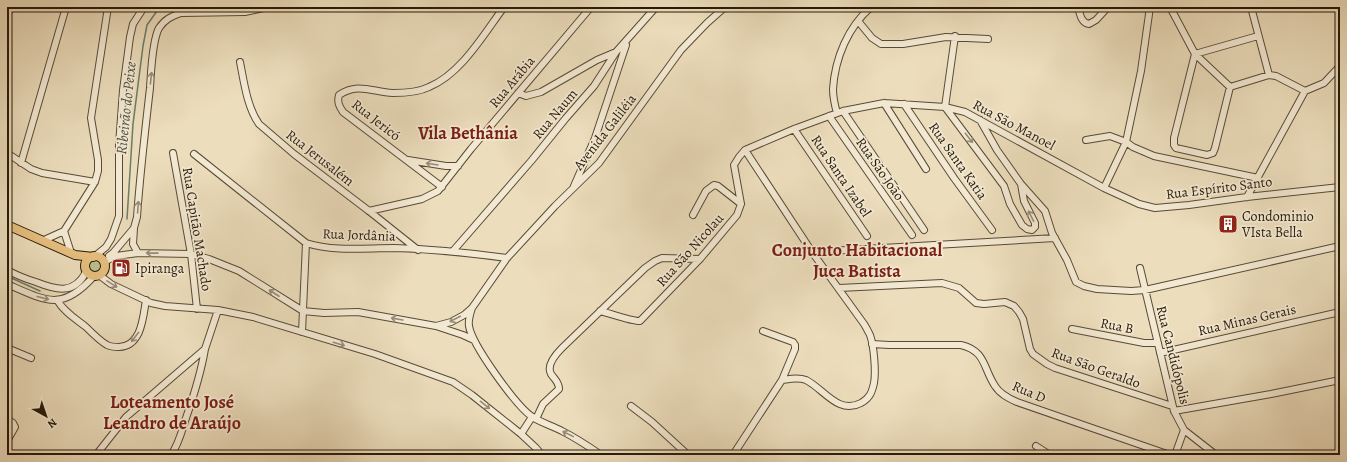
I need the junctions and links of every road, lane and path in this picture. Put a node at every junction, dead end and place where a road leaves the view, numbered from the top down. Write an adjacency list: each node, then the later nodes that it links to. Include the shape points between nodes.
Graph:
1 (10, 7): 18 (street)
2 (66, 7): 46 (street)
3 (108, 7): 50 (street, via 91,118 98,160)
4 (144, 7): 78 (street, via 133,24 123,90 119,145 119,216 111,239)
5 (268, 7): 61 (street, one-way to 5, via 152,66 159,29 164,21 182,13 245,12)
6 (504, 7): 45 (street, Rua Jericó, via 457,67 428,88 393,93 355,88 339,95 339,105 343,112)
7 (591, 7): 31 (street, Rua Arábia)
8 (656, 7): 23 (street, Rua Naum)
9 (725, 7): 55 (street, Avenida Galiléia, via 681,50 600,163)
10 (871, 7): 19 (street)
11 (1078, 7): 12 (street, via 1080,17 1089,24)
12 (1108, 7)
13 (1150, 7): 40 (street, via 1141,71)
14 (1170, 7): 17 (street)
15 (1176, 7): 17 (street)
16 (1251, 7): 21 (street)
17 (1175, 16): 25 (street)
18 (7, 18)
19 (858, 21): 20 (street, via 872,38 881,44 903,44); 35 (street, via 841,50 833,89)
20 (955, 36): 22 (street); 34 (street)
21 (1258, 36): 25 (street); 28 (street)
22 (988, 39)
23 (627, 41): 24 (street, Rua Naum); 55 (street, via 596,138)
24 (616, 52): 31 (street, via 541,92 526,96); 72 (street, Rua Naum, via 594,86)
25 (1196, 54): 29 (street); 29 (street, via 1174,138 1174,145 1179,150 1208,155 1213,153)
26 (240, 62): 58 (street, Rua Jerusalém, via 252,109 259,124)
27 (1340, 66): 30 (street, via 1324,83)
28 (1269, 75): 29 (street); 30 (street, via 1276,76)
29 (1230, 87)
30 (1304, 91): 49 (street)
31 (518, 94): 47 (street, Rua Arábia)
32 (884, 103): 33 (street, Rua São Manoel); 35 (street, Rua São Manoel); 48 (street, Rua Santa Katia)
33 (904, 104): 34 (street, Rua São Manoel); 63 (street, Rua Santa Katia)
34 (945, 108): 37 (street, Rua São Manoel, via 966,112); 51 (street, one-way to 51, via 1004,186 1014,211 1022,224 1030,230 1034,228 1035,223 1024,201)
35 (840, 112): 36 (street, Rua São Manoel); 62 (street, Rua São João)
36 (829, 116): 38 (street, Rua São Manoel); 65 (street, Rua São João)
37 (980, 119): 51 (street, via 997,150); 54 (street, Rua São Manoel)
38 (794, 129): 41 (street, Rua São Manoel); 66 (street, Rua Santa Izabel)
39 (1086, 140): 40 (street, via 1110,136)
40 (1126, 142): 49 (street, via 1154,156); 54 (street)
41 (745, 150): 57 (street, via 734,165); 73 (street)
42 (7, 153): 46 (street)
43 (173, 153): 76 (street, Rua Capitão Machado)
44 (194, 154): 69 (street, Rua Jordânia)
45 (407, 160): 47 (street, Rua Jericó, one-way to 45); 52 (street, Rua Jericó)
46 (21, 163): 50 (street, via 42,173)
47 (458, 166): 52 (street, Rua Arábia)
48 (926, 169)
49 (1258, 178): 56 (street)
50 (95, 182): 64 (street)
51 (1021, 184): 67 (street, via 1045,211)
52 (442, 187): 58 (street, Rua Arábia, via 422,199)
53 (1340, 187): 56 (street, Rua Espírito Santo)
54 (1104, 188): 56 (street, Rua Espírito Santo, via 1139,204 1155,208)
55 (573, 189): 77 (street, Avenida Galiléia)
56 (1247, 197)
57 (741, 204): 59 (street, via 714,185 706,191); 79 (street, Rua São Nicolau, via 737,215)
58 (369, 211): 71 (street, Rua Jerusalém)
59 (693, 215)
60 (10, 228): 68 (main road)
61 (134, 228): 74 (street, via 132,244); 78 (street, via 113,254)
62 (924, 230)
63 (992, 230)
64 (64, 231): 68 (street); 75 (street)
65 (912, 235)
66 (867, 236)
67 (1055, 238): 73 (street); 86 (street, via 1073,277 1080,285 1097,289)
68 (42, 241): 75 (main road)
69 (306, 243): 71 (street, Rua Jordânia, via 331,248); 93 (street)
70 (1340, 246): 86 (street)
71 (418, 250): 72 (street, Rua Jordânia)
72 (453, 251): 77 (street, Rua Jordânia)
73 (812, 252): 85 (street)
74 (138, 253): 76 (street, one-way to 74); 78 (street)
75 (73, 254): 78 (main road); 81 (main road)
76 (191, 254): 90 (street, Rua Capitão Machado); 93 (street, one-way to 76, via 239,271)
77 (507, 258): 89 (street, Avenida Galiléia)
78 (99, 259): 81 (main road, via 87,260); 83 (main road, via 104,270)
79 (700, 259): 92 (street, via 666,258 655,261); 92 (street, Rua São Nicolau, via 640,321)
80 (1140, 268): 86 (street, Rua Candidópolis)
81 (85, 269): 82 (street, via 78,283 62,290 50,288); 83 (main road)
82 (7, 270)
83 (97, 276): 87 (street, via 73,296); 88 (street, one-way to 88)
84 (7, 284): 87 (street, one-way to 87, via 46,300)
85 (839, 288): 100 (street, via 864,324); 109 (street, Rua São Geraldo, via 942,283 959,288 976,303 1005,302 1014,306 1021,316 1033,354 1047,364)
86 (1145, 290): 101 (street, Rua Candidópolis)
87 (57, 300): 88 (street, one-way to 87, via 138,334 125,346 114,347 107,345 67,312)
88 (146, 300): 90 (street, via 165,306)
89 (472, 308): 95 (street, one-way to 95, via 451,322); 99 (street, via 469,327)
90 (196, 309): 91 (street)
91 (218, 310): 98 (street, via 253,317); 103 (street)
92 (600, 310): 110 (street, via 552,361 550,371 558,382 559,389 543,404)
93 (303, 311): 95 (street, one-way to 93, via 358,312); 98 (street)
94 (1340, 312): 104 (street, Rua Minas Gerais)
95 (436, 326): 99 (street)
96 (1072, 329): 101 (street, Rua B)
97 (763, 330): 106 (street, via 790,340 795,346)
98 (302, 332): 113 (street, one-way to 113, via 375,354 453,382)
99 (474, 340): 110 (street, via 512,396)
100 (872, 344): 106 (street, via 872,391 861,403 853,406 838,404 804,380); 123 (street, Rua D, via 970,347 982,359 994,385 1005,396)
101 (1158, 344): 104 (street, Rua Candidópolis)
102 (7, 348): 105 (street)
103 (205, 349): 116 (street, via 126,417); 117 (street, via 182,433)
104 (1160, 353): 109 (street, Rua Candidópolis)
105 (31, 358)
106 (782, 380): 121 (street)
107 (1340, 380): 109 (street)
108 (631, 406): 120 (street)
109 (1173, 409): 112 (street, Rua Candidópolis)
110 (534, 418): 113 (street); 119 (street, one-way to 110, via 578,439)
111 (7, 419): 114 (street, via 15,425)
112 (1184, 430): 124 (street); 125 (street, Rua Candidópolis)
113 (521, 434): 118 (street)
114 (7, 441)
115 (1036, 446): 122 (street)
116 (96, 455)
117 (171, 455)
118 (542, 455)
119 (600, 455)
120 (688, 455)
121 (733, 455)
122 (1050, 455)
123 (1170, 455)
124 (1174, 455)
125 (1216, 455)

